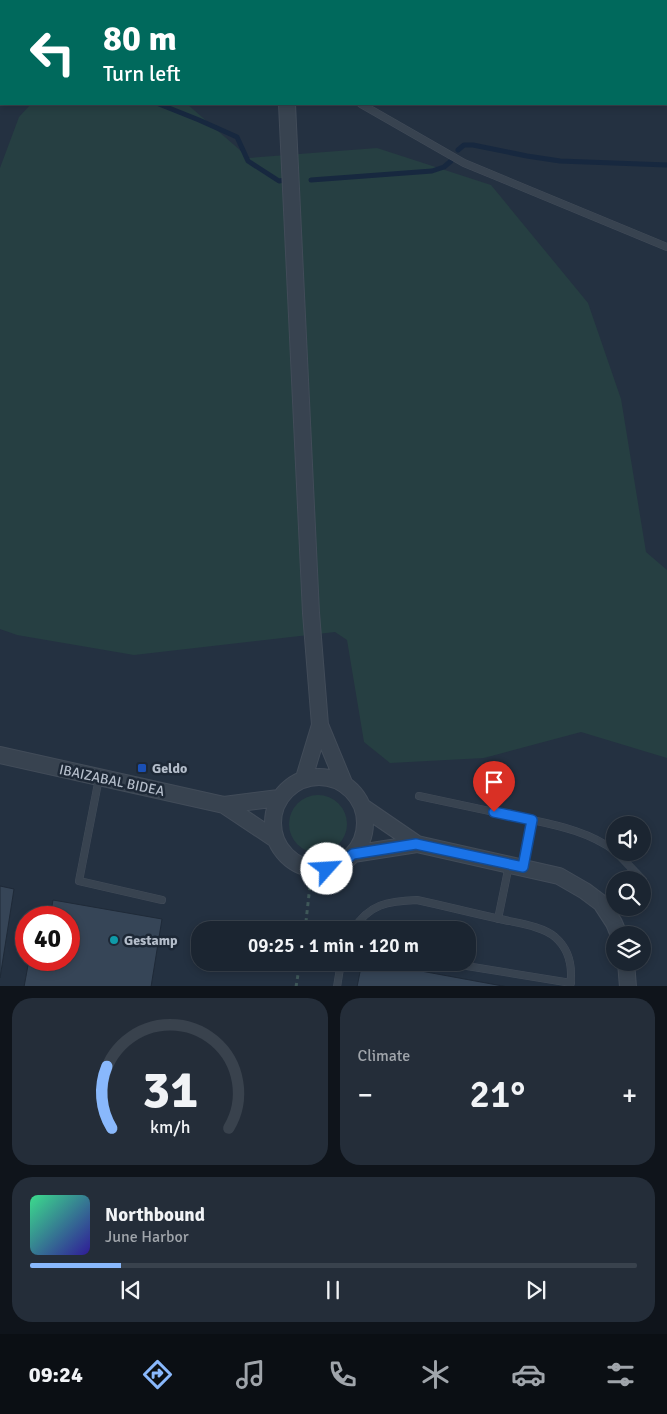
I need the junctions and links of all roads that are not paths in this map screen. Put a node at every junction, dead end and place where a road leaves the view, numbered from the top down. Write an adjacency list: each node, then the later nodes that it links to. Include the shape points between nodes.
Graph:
1 (287, 105): 4 (street)
2 (362, 105): 3 (lane, via 464,163)
3 (667, 247)
4 (320, 725): 7 (street); 8 (street)
5 (0, 755): 6 (street, IBAIZABAL BIDEA)
6 (99, 777): 11 (street, IBAIZABAL BIDEA); 21 (lane, via 79,880)
7 (304, 778): 8 (street, via 325,776); 10 (street)
8 (344, 783): 12 (street)
9 (419, 796): 13 (lane)
10 (279, 798): 11 (street, IBAIZABAL BIDEA); 14 (street, via 272,818)
11 (224, 805): 14 (street, IBAIZABAL BIDEA)
12 (363, 807): 15 (street); 17 (street, via 364,837)
13 (532, 820): 16 (lane, via 563,826); 19 (lane)
14 (275, 839): 17 (street, via 288,857 312,868 337,866)
15 (416, 844): 17 (street); 19 (street)
16 (606, 846)
17 (353, 854)
18 (625, 861): 20 (lane)
19 (516, 866): 22 (lane); 24 (street, via 559,876 585,891 601,903)
20 (634, 871)
21 (162, 900)
22 (498, 919): 23 (lane, via 417,900 401,900 384,903 368,912); 28 (lane, via 544,930 556,937 572,966)
23 (360, 921)
24 (615, 926)
25 (476, 968): 28 (lane)
26 (340, 971): 29 (lane)
27 (627, 971): 30 (street)
28 (571, 985)
29 (337, 986)
30 (628, 986)

